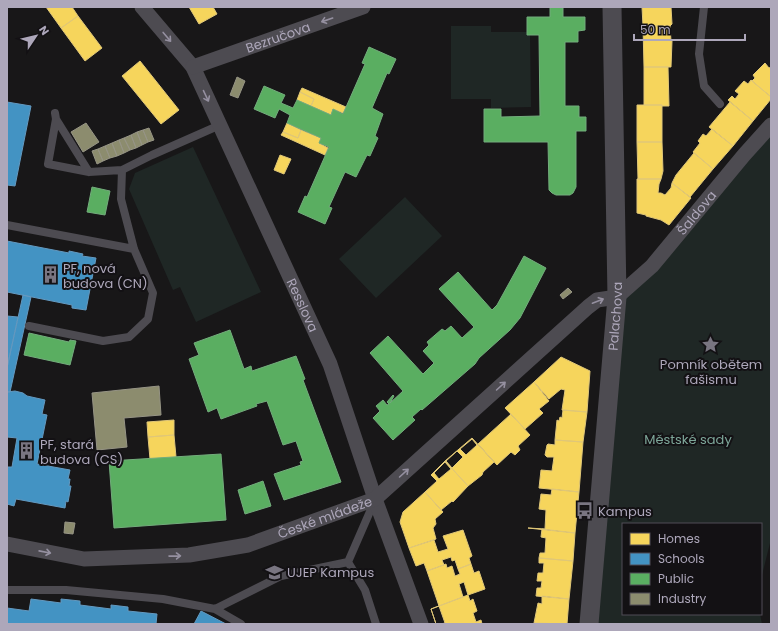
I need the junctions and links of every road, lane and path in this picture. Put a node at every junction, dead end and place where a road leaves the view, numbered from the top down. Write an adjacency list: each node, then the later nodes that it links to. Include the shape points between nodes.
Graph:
1 (142, 7): 5 (street, Resslova, one-way to 5)
2 (364, 7): 5 (street, Bezručova, one-way to 5)
3 (612, 7): 13 (street, Palachova)
4 (704, 7): 6 (lane, via 699,54 704,86)
5 (193, 67): 7 (street, Resslova, one-way to 7)
6 (720, 104)
7 (220, 125): 9 (lane, via 152,154); 15 (street, Resslova, via 330,364)
8 (771, 125): 13 (street, Šaldova, via 652,266)
9 (122, 170): 10 (lane); 12 (lane, via 121,199)
10 (89, 172): 10 (lane, via 48,164 55,116)
11 (7, 225): 12 (lane)
12 (134, 249): 14 (lane, via 153,293 148,319 129,337 103,341)
13 (617, 297): 15 (street, České mládeže, one-way to 13, via 588,307 597,300); 23 (street, Palachova)
14 (29, 326)
15 (376, 499): 16 (street, České mládeže, one-way to 15, via 84,559 188,556 248,545); 17 (lane); 22 (street, Resslova)
16 (7, 544)
17 (348, 562): 19 (lane, via 281,576); 21 (lane, via 365,590)
18 (7, 590): 19 (lane, via 66,590 163,599)
19 (215, 609): 20 (lane)
20 (241, 624)
21 (376, 624)
22 (421, 624)
23 (589, 624)

